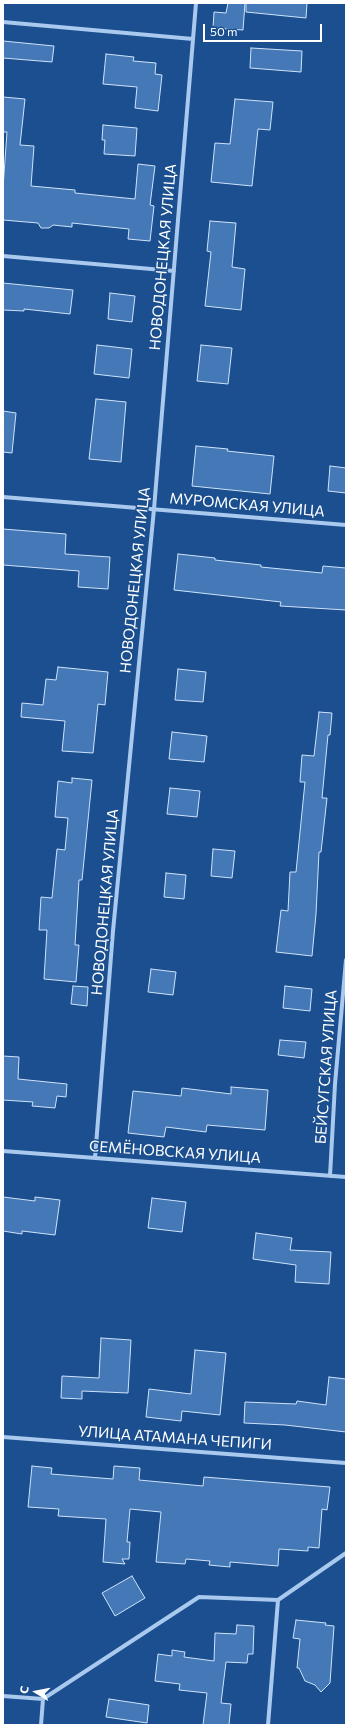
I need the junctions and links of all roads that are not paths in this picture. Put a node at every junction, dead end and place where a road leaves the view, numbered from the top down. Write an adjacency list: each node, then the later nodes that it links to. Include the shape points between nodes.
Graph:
1 (196, 3): 3 (street, НОВОДОНЕЦКАЯ УЛИЦА)
2 (3, 22): 3 (street)
3 (193, 39): 5 (street, НОВОДОНЕЦКАЯ УЛИЦА)
4 (3, 256): 5 (street)
5 (174, 271): 7 (street, НОВОДОНЕЦКАЯ УЛИЦА)
6 (3, 497): 7 (street, МУРОМСКАЯ УЛИЦА)
7 (154, 509): 8 (street, МУРОМСКАЯ УЛИЦА); 11 (street, НОВОДОНЕЦКАЯ УЛИЦА, via 113,931)
8 (346, 525)
9 (346, 960): 12 (street, БЕЙСУГСКАЯ УЛИЦА)
10 (3, 1151): 11 (street, СЕМЁНОВСКАЯ УЛИЦА)
11 (95, 1158): 12 (street, СЕМЁНОВСКАЯ УЛИЦА)
12 (330, 1176): 13 (street, СЕМЁНОВСКАЯ УЛИЦА)
13 (346, 1177)
14 (3, 1437): 15 (street, УЛИЦА АТАМАНА ЧЕПИГИ)
15 (346, 1463)
16 (346, 1553): 17 (street)
17 (278, 1600): 19 (street, via 199,1597); 21 (street)
18 (3, 1696): 19 (street)
19 (43, 1699): 20 (street)
20 (41, 1725)
21 (268, 1725)

